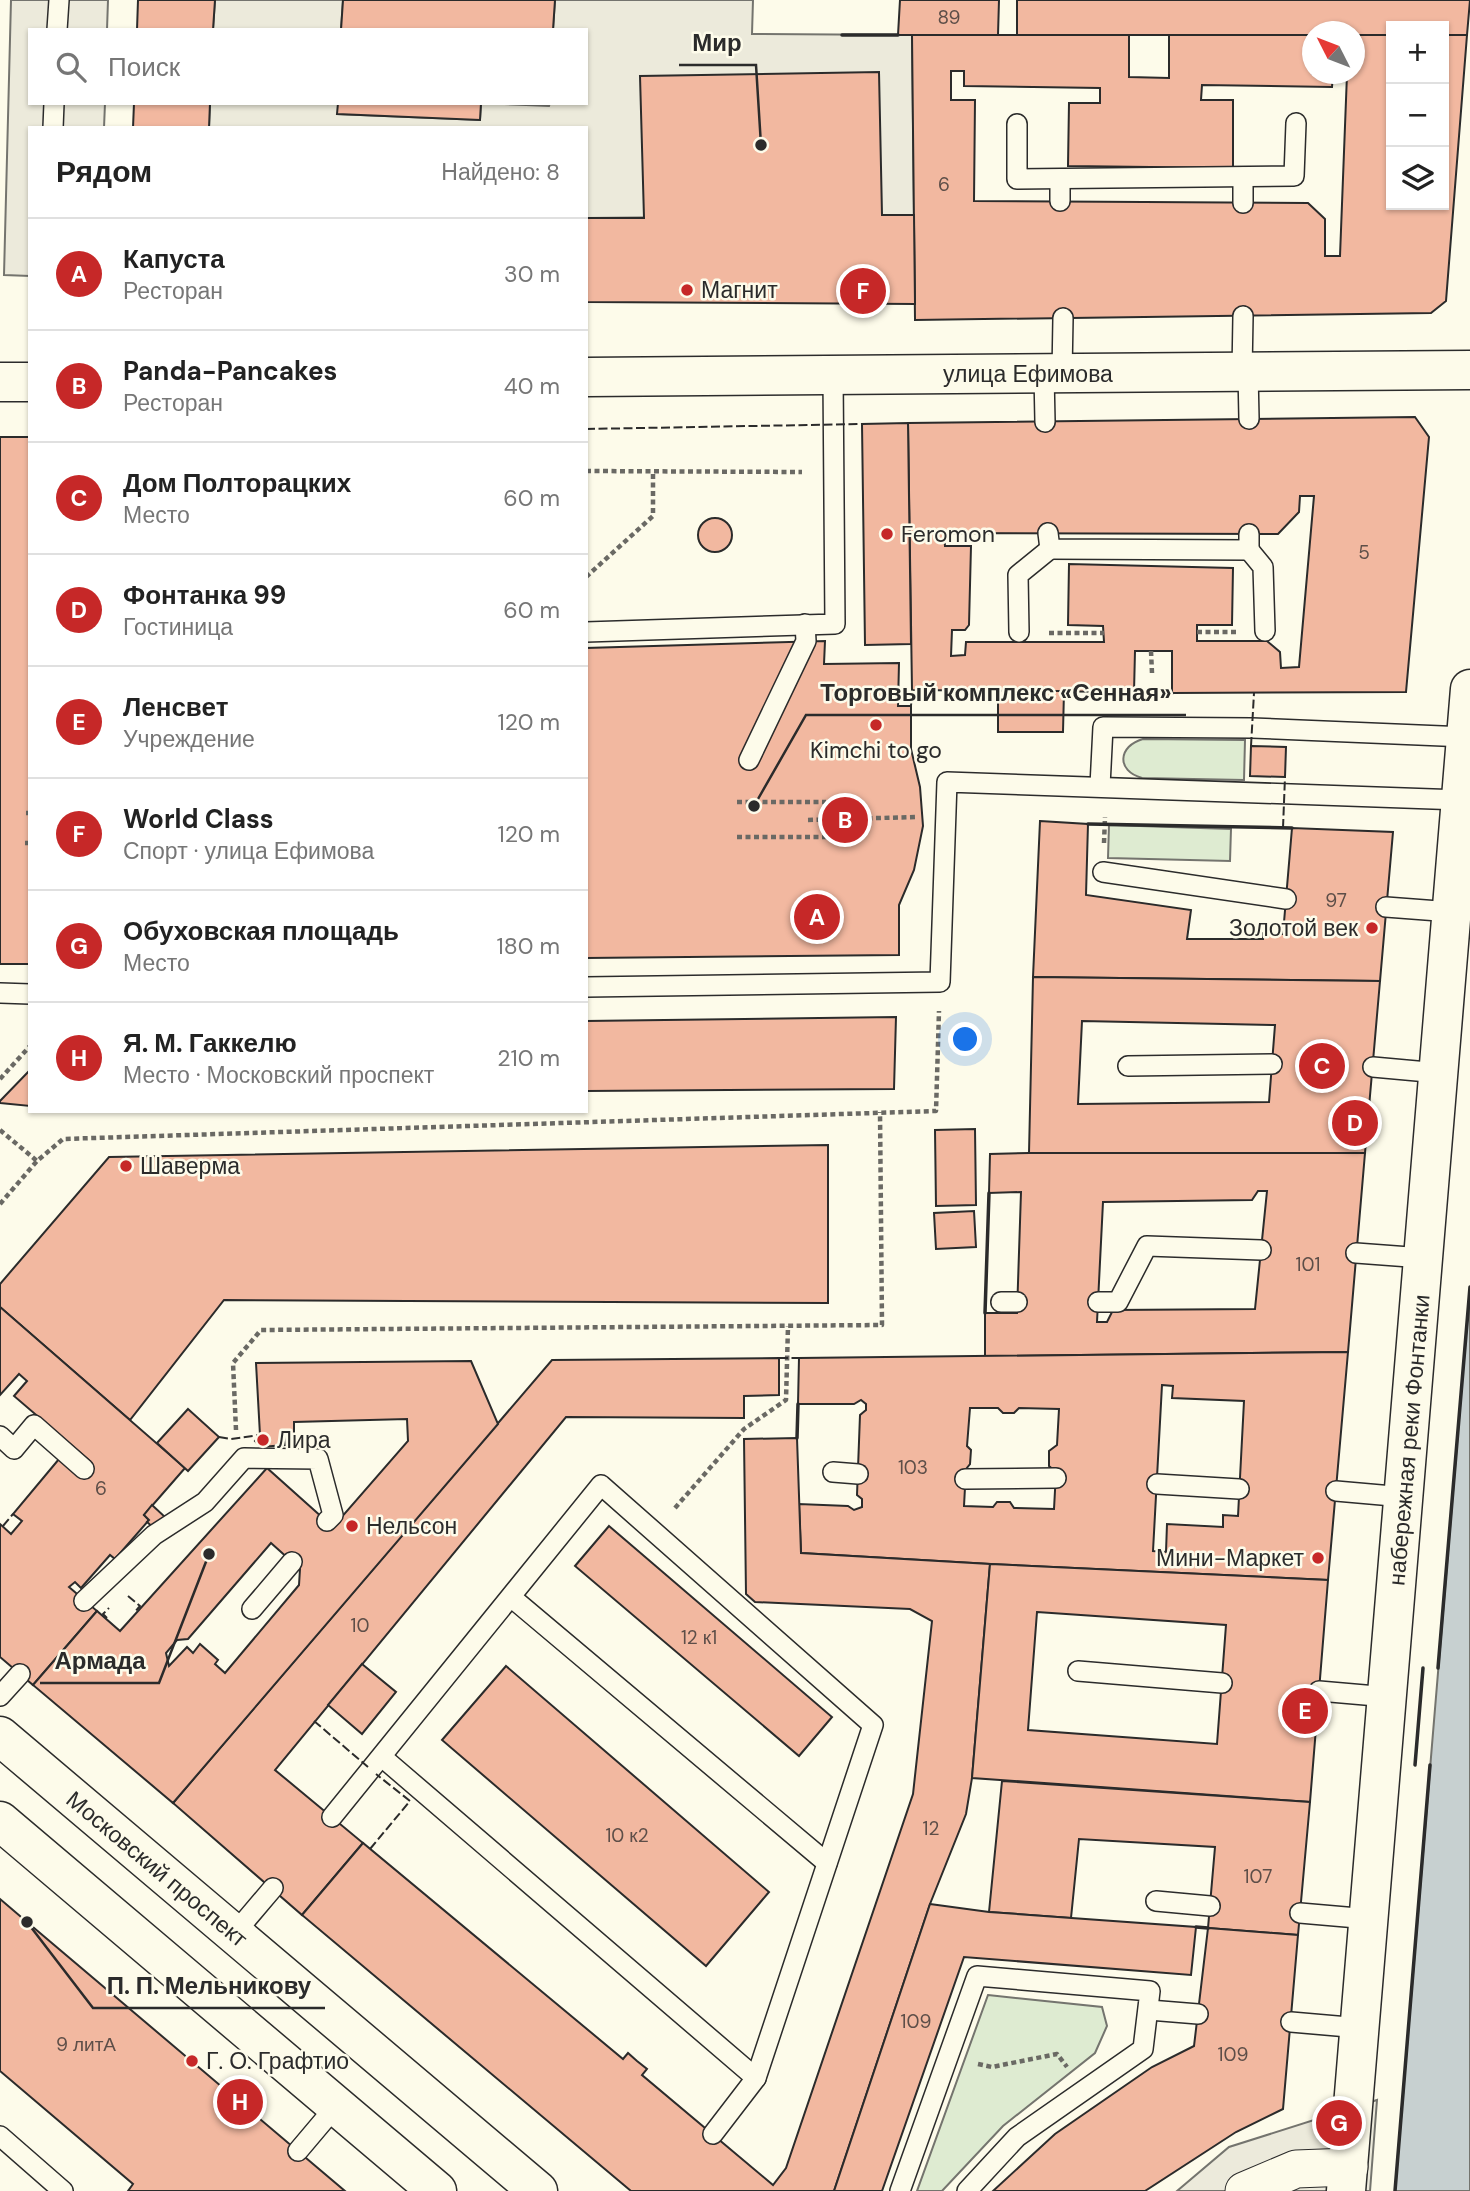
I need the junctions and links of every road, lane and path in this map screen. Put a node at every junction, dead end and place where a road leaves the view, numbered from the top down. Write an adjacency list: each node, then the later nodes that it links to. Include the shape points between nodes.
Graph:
1 (58, 0): 2 (lane)
2 (57, 28)
3 (54, 105): 6 (lane)
4 (1296, 123): 7 (lane, via 1294,176)
5 (1017, 124): 8 (lane, via 1017,179)
6 (53, 126)
7 (1243, 177): 8 (lane); 10 (lane)
8 (1060, 178): 9 (lane)
9 (1060, 201)
10 (1243, 203)
11 (1243, 316): 14 (lane)
12 (1063, 318): 15 (lane)
13 (1470, 370): 14 (main road, улица Ефимова)
14 (1245, 372): 15 (main road, улица Ефимова); 20 (lane)
15 (1053, 373): 16 (main road, улица Ефимова); 21 (lane)
16 (832, 375): 17 (main road, улица Ефимова); 24 (lane)
17 (588, 377)
18 (0, 382): 19 (main road)
19 (28, 382)
20 (1249, 419)
21 (1045, 422)
22 (588, 471): 23 (path)
23 (653, 471): 24 (path); 25 (path, via 653,516)
24 (834, 472): 26 (lane, via 835,624)
25 (588, 575)
26 (805, 624): 28 (lane); 35 (lane, via 806,641)
27 (1265, 631): 29 (lane, via 1263,567 1249,542 1049,541 1018,575)
28 (588, 632)
29 (1018, 632): 30 (path)
30 (1104, 633)
31 (1151, 651): 32 (path)
32 (1152, 673)
33 (1470, 689): 34 (main road, набережная реки Фонтанки)
34 (1466, 737): 36 (lane, via 1103,727); 37 (main road, набережная реки Фонтанки)
35 (750, 760)
36 (1100, 786): 37 (lane); 48 (lane, via 947,782)
37 (1461, 800): 47 (main road, набережная реки Фонтанки)
38 (737, 802): 39 (path)
39 (826, 803)
40 (886, 818): 41 (path)
41 (808, 820)
42 (737, 837): 43 (path)
43 (827, 838)
44 (1103, 872): 45 (lane)
45 (1286, 899)
46 (1386, 907): 47 (lane)
47 (1452, 912): 56 (main road, набережная реки Фонтанки)
48 (940, 982): 49 (lane); 58 (path, via 936,1111)
49 (588, 987)
50 (0, 993): 51 (lane)
51 (28, 994)
52 (28, 1048): 57 (path)
53 (1272, 1064): 54 (lane)
54 (1128, 1066)
55 (1373, 1068): 56 (lane)
56 (1439, 1073): 64 (main road, набережная реки Фонтанки)
57 (0, 1079)
58 (880, 1112): 60 (path, via 63,1139); 66 (path, via 882,1325)
59 (0, 1130): 60 (path)
60 (37, 1161): 61 (path)
61 (0, 1203)
62 (1261, 1250): 65 (lane, via 1147,1246 1118,1302)
63 (1356, 1253): 64 (lane)
64 (1423, 1258): 77 (main road, набережная реки Фонтанки)
65 (1098, 1302)
66 (788, 1326): 68 (path, via 261,1330 233,1363 237,1438); 79 (path, via 786,1400 744,1429)
67 (0, 1436): 69 (lane, via 14,1448 34,1425)
68 (244, 1458): 78 (lane, via 318,1459 333,1514); 82 (lane, via 205,1502 149,1530)
69 (84, 1469)
70 (833, 1472): 71 (lane)
71 (858, 1474)
72 (1056, 1478): 73 (lane)
73 (965, 1479)
74 (1157, 1484): 75 (lane)
75 (1239, 1489)
76 (1336, 1491): 77 (lane)
77 (1404, 1497): 89 (main road, набережная реки Фонтанки)
78 (327, 1521)
79 (654, 1532): 81 (lane, via 601,1485); 94 (lane, via 873,1725)
80 (292, 1562): 83 (lane)
81 (511, 1597): 91 (lane); 94 (lane)
82 (84, 1601)
83 (252, 1609)
84 (1078, 1671): 86 (lane)
85 (20, 1674): 88 (lane)
86 (1222, 1683)
87 (1319, 1691): 89 (lane)
88 (0, 1696)
89 (1388, 1697): 99 (main road, набережная реки Фонтанки)
90 (0, 1736): 100 (main road, Московский проспект)
91 (382, 1757): 92 (lane); 106 (lane)
92 (332, 1817)
93 (0, 1821): 108 (main road)
94 (827, 1863): 106 (lane)
95 (273, 1888): 100 (lane)
96 (1156, 1902): 97 (lane)
97 (1210, 1906)
98 (1300, 1913): 99 (lane)
99 (1369, 1919): 104 (main road, набережная реки Фонтанки)
100 (234, 1934): 115 (main road, Московский проспект)
101 (1149, 2010): 102 (lane); 105 (lane, via 1150,1991 977,1976); 107 (lane, via 1143,2049)
102 (1198, 2014)
103 (1291, 2022): 104 (lane)
104 (1360, 2028): 112 (main road, набережная реки Фонтанки)
105 (949, 2055): 107 (path, via 992,2067 1057,2054); 116 (lane)
106 (756, 2078): 109 (lane)
107 (1087, 2088): 117 (lane, via 1017,2137)
108 (336, 2106): 111 (lane); 114 (main road)
109 (713, 2134)
110 (0, 2136): 113 (lane)
111 (298, 2151)
112 (1348, 2179): 118 (street, via 1296,2169)
113 (62, 2191)
114 (437, 2191)
115 (538, 2191)
116 (900, 2191)
117 (967, 2191)
118 (1244, 2191)

